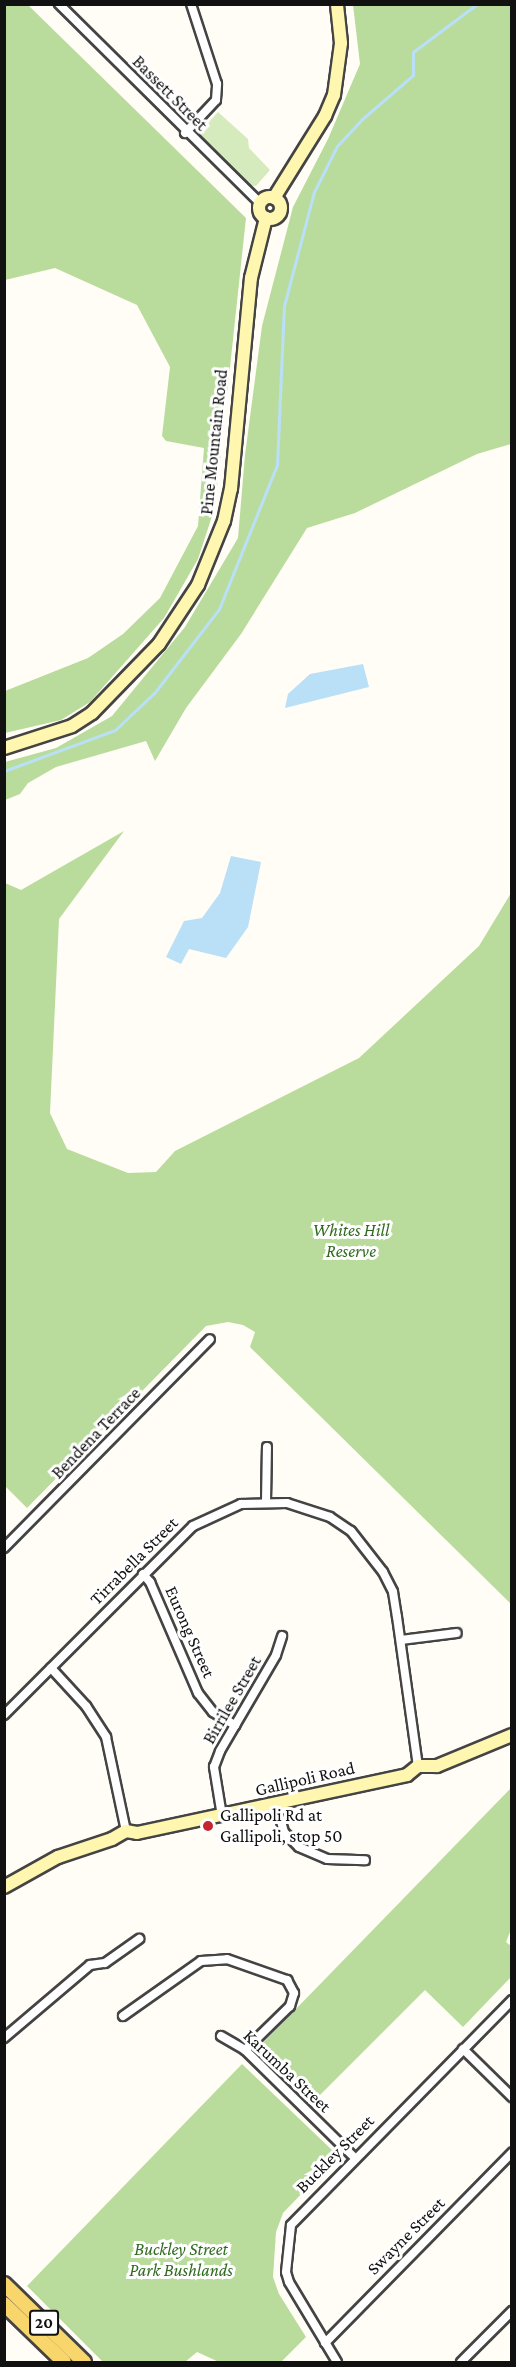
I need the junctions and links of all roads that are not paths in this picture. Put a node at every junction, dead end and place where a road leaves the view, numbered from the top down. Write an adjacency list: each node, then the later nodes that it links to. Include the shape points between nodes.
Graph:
1 (59, 4): 4 (street, Bassett Street)
2 (191, 4): 4 (street, via 217,84 216,100)
3 (337, 4): 5 (street, via 341,43 334,95 326,116)
4 (185, 133): 6 (street, Bassett Street)
5 (274, 198): 6 (street); 7 (street, via 280,204 280,212 274,218)
6 (260, 203): 7 (street, via 260,212)
7 (266, 218): 8 (street, Pine Mountain Road, via 251,278 231,489 225,521 198,585 159,644 116,693 92,713 63,729)
8 (4, 748)
9 (210, 1340): 12 (street, Bendena Terrace)
10 (267, 1447): 11 (street)
11 (266, 1502): 13 (street, Tirrabella Street, via 240,1504 207,1517 177,1539); 16 (street, Tirrabella Street, via 287,1503 330,1517 367,1547 393,1592)
12 (4, 1548)
13 (142, 1574): 17 (street, Tirrabella Street); 19 (street, Eurong Street, via 150,1582 198,1693 213,1712)
14 (457, 1633): 16 (street)
15 (282, 1636): 19 (street, Birrilee Street, via 276,1655)
16 (401, 1641): 21 (street, Tirrabella Street)
17 (51, 1668): 18 (street, Tirrabella Street); 24 (street, via 86,1706 106,1737)
18 (4, 1715)
19 (235, 1725): 23 (street, Birrilee Street, via 214,1767 213,1780)
20 (512, 1735): 21 (street, Gallipoli Road, via 437,1766)
21 (418, 1766): 22 (street, Gallipoli Road, via 407,1774)
22 (276, 1804): 23 (street, Gallipoli Road); 25 (street, via 284,1832 299,1847 327,1859)
23 (222, 1816): 24 (street, Gallipoli Road, via 137,1833)
24 (126, 1831): 26 (street, Gallipoli Road, via 42,1864)
25 (365, 1860)
26 (4, 1887)
27 (139, 1939): 31 (street, via 105,1964 90,1965)
28 (512, 2000): 32 (street, Buckley Street)
29 (123, 2016): 33 (street, via 201,1961 227,1959 287,1980 294,1993 290,2006)
30 (222, 2036): 33 (street, Karumba Street)
31 (4, 2038)
32 (463, 2049): 34 (street); 36 (street, Buckley Street)
33 (245, 2050): 36 (street, Karumba Street)
34 (512, 2097)
35 (512, 2153): 40 (street, Swayne Street)
36 (355, 2158): 40 (street, Buckley Street, via 291,2225 286,2272)
37 (4, 2284): 42 (main road, 20)
38 (4, 2304): 41 (main road, 20)
39 (512, 2312): 44 (street)
40 (325, 2343): 43 (street, Buckley Street)
41 (64, 2362)
42 (84, 2362)
43 (337, 2362)
44 (461, 2362)

